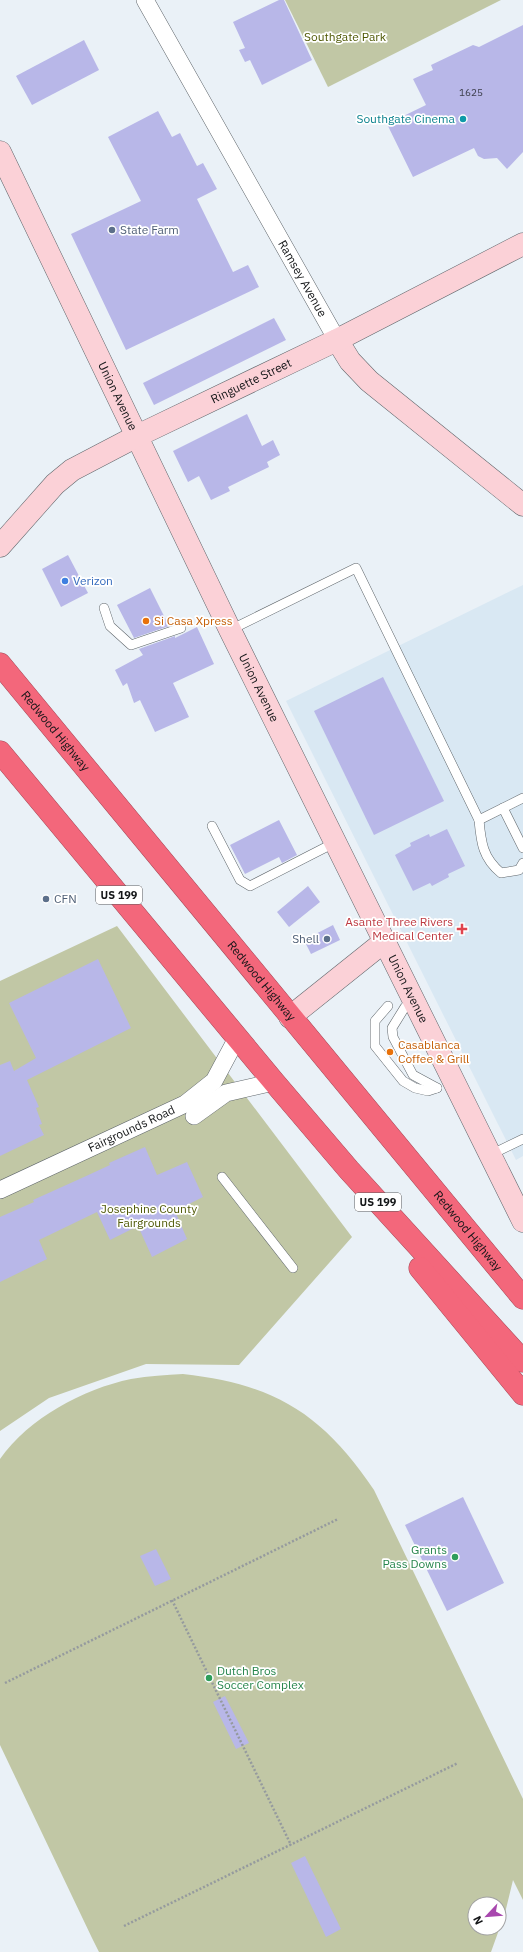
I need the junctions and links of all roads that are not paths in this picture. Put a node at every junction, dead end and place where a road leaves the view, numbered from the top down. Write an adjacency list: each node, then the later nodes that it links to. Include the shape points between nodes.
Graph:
1 (145, 0): 4 (street, Ramsey Avenue)
2 (0, 152): 5 (street, Union Avenue)
3 (523, 244): 4 (street, Ringuette Street)
4 (337, 340): 5 (street, Ringuette Street); 6 (street, Ramsey Avenue, via 350,360 369,381)
5 (137, 436): 7 (street, Ringuette Street, via 72,470 55,484); 10 (street, Union Avenue)
6 (522, 502)
7 (0, 546)
8 (104, 608): 9 (lane, via 110,626 131,645)
9 (181, 628)
10 (230, 630): 15 (lane, via 356,568); 17 (street, Union Avenue)
11 (0, 664): 23 (highway, Redwood Highway)
12 (0, 752): 24 (highway, US 199)
13 (523, 798): 14 (lane)
14 (503, 808): 15 (lane); 18 (lane)
15 (479, 820): 19 (lane, via 480,840 490,864 502,873 519,870)
16 (212, 826): 17 (lane, via 240,880 250,886)
17 (336, 842): 20 (street, Union Avenue)
18 (523, 848)
19 (523, 863)
20 (385, 941): 23 (street); 28 (street, Union Avenue)
21 (388, 1006): 22 (lane, via 375,1021 375,1046 403,1081 415,1088 428,1091 437,1088 413,1075 393,1037 392,1028)
22 (405, 1007)
23 (290, 1017): 34 (highway, Redwood Highway)
24 (238, 1038): 25 (highway, US 199); 26 (street, Fairgrounds Road, via 214,1081)
25 (274, 1082): 26 (street, via 226,1093); 29 (highway, US 199)
26 (190, 1110): 31 (street, Fairgrounds Road)
27 (523, 1139): 28 (lane)
28 (490, 1155): 32 (street, Union Avenue)
29 (349, 1170): 35 (highway, US 199); 36 (highway, via 390,1232)
30 (222, 1177): 33 (lane)
31 (0, 1190)
32 (523, 1221)
33 (293, 1268)
34 (523, 1298)
35 (523, 1361)
36 (523, 1394)

